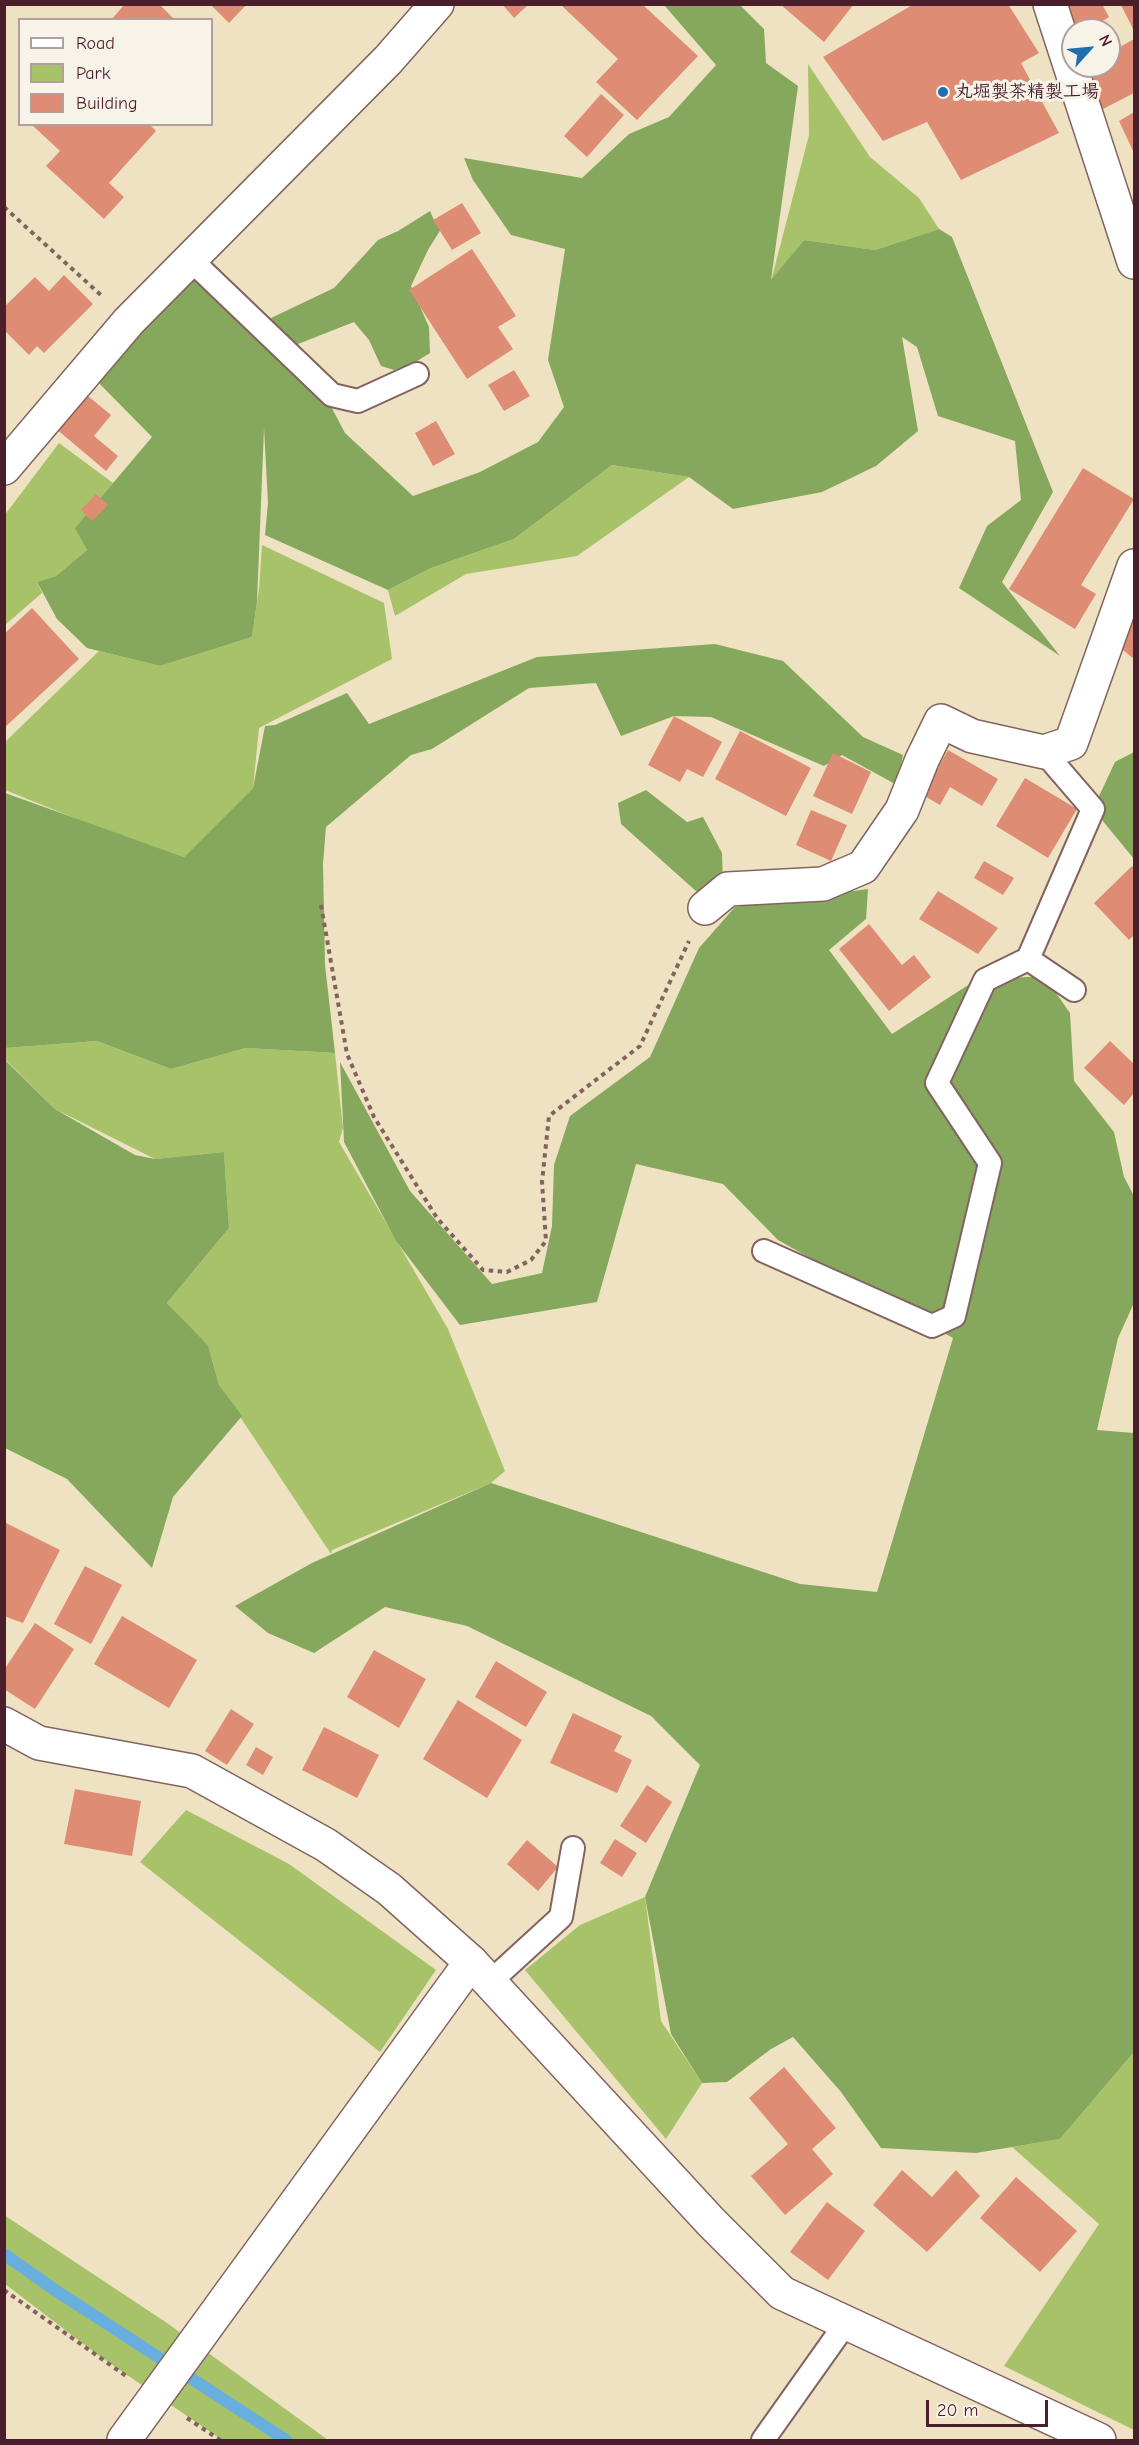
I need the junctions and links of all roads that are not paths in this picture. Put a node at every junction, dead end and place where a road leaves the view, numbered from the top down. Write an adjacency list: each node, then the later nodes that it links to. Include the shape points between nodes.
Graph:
1 (437, 4): 3 (street, via 388,60)
2 (1050, 4): 4 (street)
3 (189, 258): 5 (lane, via 332,395 358,401); 6 (street, via 129,321)
4 (1134, 262)
5 (417, 374)
6 (4, 468)
7 (1134, 566): 8 (street, via 1071,743)
8 (1044, 752): 9 (street, via 972,736 942,721 902,810 863,867 823,884 728,889); 10 (lane, via 1094,809)
9 (705, 908)
10 (1028, 959): 11 (lane); 12 (lane, via 986,980 936,1083 990,1163 954,1316 932,1326)
11 (1074, 990)
12 (764, 1251)
13 (4, 1724): 15 (street, via 39,1743 192,1771 326,1845 389,1889)
14 (573, 1848): 15 (lane, via 561,1917)
15 (480, 1972): 16 (street, via 711,2222 782,2293); 17 (street)
16 (846, 2323): 18 (lane); 19 (street)
17 (124, 2440)
18 (763, 2440)
19 (1099, 2440)

